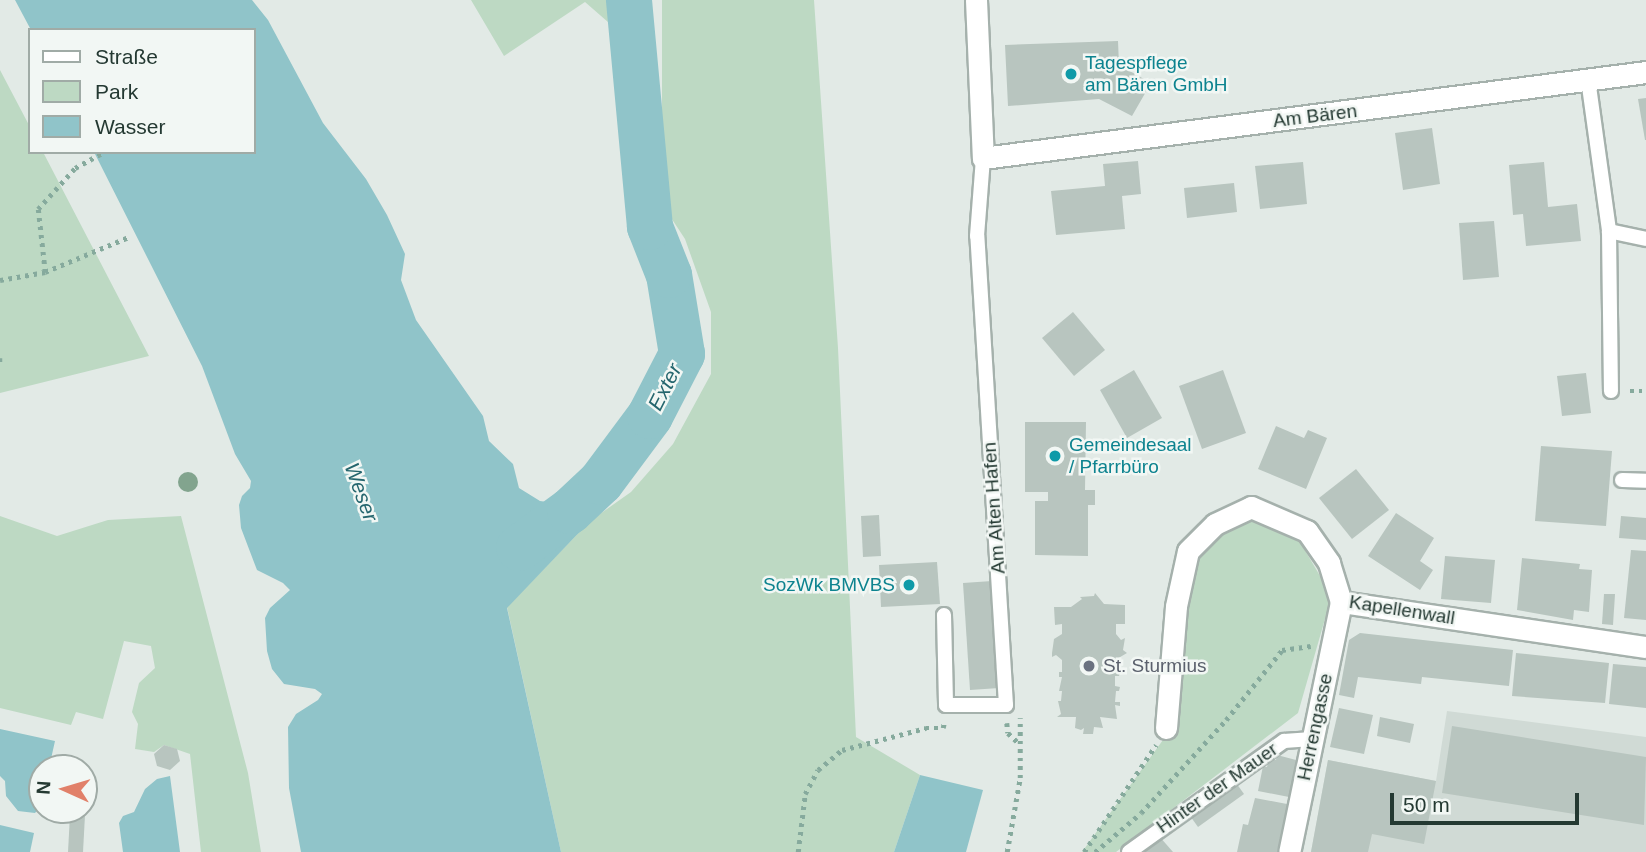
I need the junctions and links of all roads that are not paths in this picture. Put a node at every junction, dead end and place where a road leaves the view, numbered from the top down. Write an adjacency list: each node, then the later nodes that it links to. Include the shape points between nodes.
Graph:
1 (976, 0): 4 (street)
2 (1646, 72): 3 (street, Am Bären)
3 (1588, 79): 4 (street, Am Bären); 5 (lane)
4 (983, 158): 11 (lane, Am Alten Hafen, via 977,236 1006,705 946,705)
5 (1609, 231): 6 (lane); 7 (lane)
6 (1646, 239)
7 (1611, 391)
8 (1622, 480): 9 (lane)
9 (1646, 481)
10 (1341, 602): 12 (street, Kapellenwall); 13 (street, Kapellenwall, via 1329,563 1307,531 1251,507 1215,524 1188,551 1176,606); 14 (street, Herrengasse)
11 (944, 615)
12 (1646, 647)
13 (1166, 728)
14 (1312, 739): 15 (lane, Hinter der Mauer, via 1284,741); 16 (street, Herrengasse)
15 (1129, 852)
16 (1289, 852)

